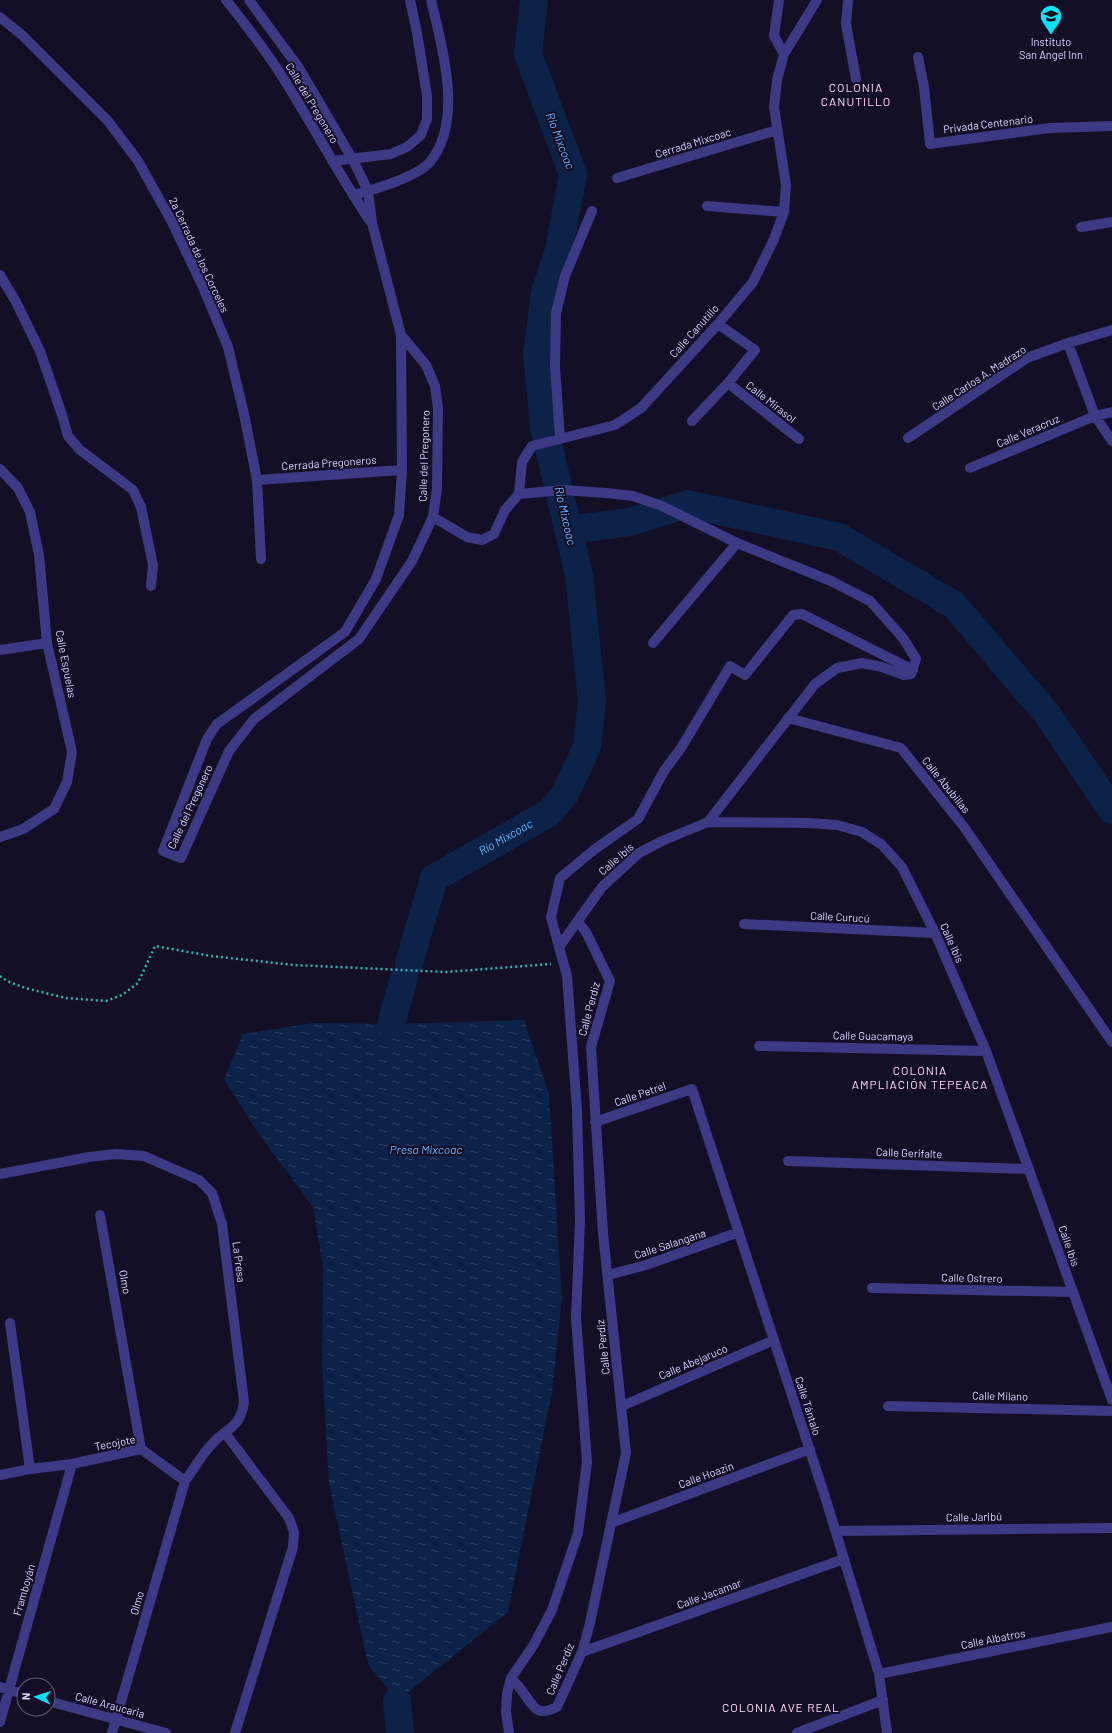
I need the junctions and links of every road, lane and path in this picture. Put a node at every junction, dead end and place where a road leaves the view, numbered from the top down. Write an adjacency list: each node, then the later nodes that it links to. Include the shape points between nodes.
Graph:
1 (226, 0): 15 (street, Calle del Pregonero, via 282,77)
2 (249, 0): 14 (street, Calle del Pregonero, via 299,68)
3 (410, 0): 14 (street, via 427,96 427,119 421,135 407,148 391,154)
4 (431, 0): 17 (street, via 442,48 448,93 448,122 442,143 430,162 410,175)
5 (779, 0): 9 (street, via 774,36)
6 (817, 0): 9 (street, Calle Canutillo)
7 (848, 0): 11 (street, via 846,24)
8 (0, 17): 41 (street, 2a Cerrada de los Corceles, via 23,36 108,121 138,161 172,222 228,347)
9 (784, 54): 13 (street, Calle Canutillo, via 775,100)
10 (918, 57): 12 (street, Privada Centenario, via 930,144 1050,128)
11 (856, 79)
12 (1112, 126)
13 (777, 130): 16 (street, Cerrada Mixcoac); 21 (street, Calle Canutillo, via 786,185)
14 (353, 160): 15 (street); 17 (street, Calle del Pregonero)
15 (332, 162): 18 (street, Calle del Pregonero)
16 (617, 178)
17 (368, 191): 18 (street); 23 (street, Calle del Pregonero)
18 (353, 195): 23 (street, Calle del Pregonero)
19 (706, 206): 21 (street)
20 (592, 211): 34 (street, via 565,276 556,313 555,367)
21 (784, 212): 26 (street, Calle Canutillo, via 753,282)
22 (1112, 222): 24 (street)
23 (372, 223): 28 (street, Calle del Pregonero)
24 (1081, 227)
25 (0, 275): 46 (street, via 40,351 68,436 78,449 133,490 141,506 153,565)
26 (718, 324): 30 (street, Calle Mirasol, via 755,350); 34 (street, Calle Canutillo, via 641,408 615,424)
27 (1112, 330): 29 (street, Calle Carlos A. Madrazo)
28 (401, 335): 40 (street, Calle del Pregonero); 43 (street, Calle del Pregonero, via 426,365 436,386 438,408)
29 (1068, 343): 32 (street); 35 (street, Calle Carlos A. Madrazo, via 1027,358)
30 (728, 383): 33 (street, Calle Mirasol); 36 (street, Calle Mirasol)
31 (1112, 412): 32 (street, Calle Veracruz)
32 (1095, 416): 37 (street); 38 (street, Calle Veracruz)
33 (692, 421)
34 (560, 438): 42 (street, Calle Canutillo, via 532,446 522,462)
35 (908, 438)
36 (799, 439)
37 (1112, 441)
38 (970, 468)
39 (0, 469): 47 (street, Calle Espuelas, via 18,488 30,512 38,555)
40 (402, 470): 41 (street, Cerrada Pregoneros); 43 (street, Calle del Pregonero, via 399,515 376,579 345,632 217,724 208,739 163,851 181,858 228,751 254,719 359,639 412,561)
41 (257, 480): 45 (street, 2a Cerrada de los Corceles)
42 (520, 494): 43 (street, via 505,510 494,534 482,540 467,537); 44 (street, via 563,490 633,496 662,506)
43 (433, 517)
44 (737, 543): 48 (street); 50 (street, via 831,581 870,601 903,638 916,660)
45 (261, 559)
46 (152, 586)
47 (47, 643): 49 (street); 53 (street, Calle Espuelas, via 72,752 67,782 54,809 23,829)
48 (654, 643)
49 (0, 650)
50 (913, 670): 51 (street, via 911,674 904,675 862,663 837,668 815,684); 57 (street, Calle Perdiz, via 802,614 793,616 745,674 730,666 681,748 664,770 638,819 595,848 560,878 551,918)
51 (788, 718): 52 (street); 60 (street, Calle Abubillas, via 901,748 964,827)
52 (708, 822): 54 (street, Calle Ibis, via 639,853 602,887); 56 (street, Calle Ibis, via 810,823 837,825 862,832 882,845 902,867)
53 (0, 837)
54 (578, 922): 57 (street, Calle Ibis); 64 (street, Calle Perdiz, via 586,932 610,981 591,1047)
55 (744, 924): 56 (street, Calle Curucú)
56 (934, 933): 62 (street, Calle Ibis)
57 (559, 947): 58 (street, Calle Perdiz)
58 (563, 963): 59 (path, via 446,972 294,965 211,956 155,946 138,983 122,995 106,1001 66,998 25,988 7,982); 93 (street, Calle Perdiz, via 567,976 577,1110 580,1221 576,1318 587,1462 578,1533 552,1610)
59 (0, 976)
60 (1112, 1042)
61 (759, 1046): 62 (street, Calle Guacamaya)
62 (986, 1051): 66 (street, Calle Ibis)
63 (692, 1089): 64 (street, Calle Petrel); 69 (street, Calle Tántalo)
64 (595, 1122): 70 (street, Calle Perdiz)
65 (788, 1161): 66 (street, Calle Gerifalte)
66 (1029, 1169): 72 (street, Calle Ibis)
67 (0, 1174): 79 (street, La Presa, via 89,1157 116,1154 144,1156 199,1180 212,1193 222,1224 244,1402 243,1414)
68 (100, 1215): 80 (street, Olmo)
69 (739, 1232): 70 (street, Calle Salangana, via 646,1265); 74 (street, Calle Tántalo)
70 (608, 1275): 76 (street, Calle Perdiz)
71 (872, 1288): 72 (street, Calle Ostrero)
72 (1073, 1292): 75 (street, Calle Ibis)
73 (10, 1323): 83 (street)
74 (774, 1340): 76 (street, Calle Abejaruco); 81 (street, Calle Tántalo)
75 (1112, 1400)
76 (622, 1406): 86 (street, Calle Perdiz, via 626,1453)
77 (888, 1406): 78 (street, Calle Milano)
78 (1112, 1411)
79 (226, 1433): 85 (street, via 216,1438); 102 (street, via 289,1518 294,1532 294,1547)
80 (141, 1449): 82 (street, Tecojote); 85 (street, Tecojote)
81 (810, 1449): 86 (street, Calle Hoazin); 88 (street, Calle Tántalo)
82 (72, 1464): 83 (street, Tecojote); 94 (street, Framboyán)
83 (30, 1469): 84 (street, Tecojote)
84 (0, 1475)
85 (185, 1481): 98 (street, Olmo)
86 (611, 1523): 91 (street, Calle Perdiz)
87 (1112, 1528): 88 (street, Calle Jaribú)
88 (836, 1531): 89 (street, Calle Tántalo)
89 (844, 1559): 91 (street, Calle Jacamar); 92 (street, Calle Tántalo)
90 (1112, 1627): 92 (street, Calle Albatros)
91 (582, 1652): 93 (street, Calle Perdiz, via 557,1707 548,1712 539,1711 531,1705)
92 (879, 1674): 96 (street, Calle Tántalo)
93 (512, 1678): 103 (street, Calle Perdiz, via 506,1694)
94 (4, 1689): 95 (street); 99 (street, Framboyán)
95 (16, 1692)
96 (883, 1700): 104 (street); 105 (street, Calle Tántalo)
97 (56, 1703): 98 (street, Calle Araucaria)
98 (115, 1719): 100 (street, Olmo); 101 (street, Calle Araucaria)
99 (0, 1722)
100 (112, 1733)
101 (166, 1733)
102 (235, 1733)
103 (509, 1733)
104 (797, 1733)
105 (887, 1733)

